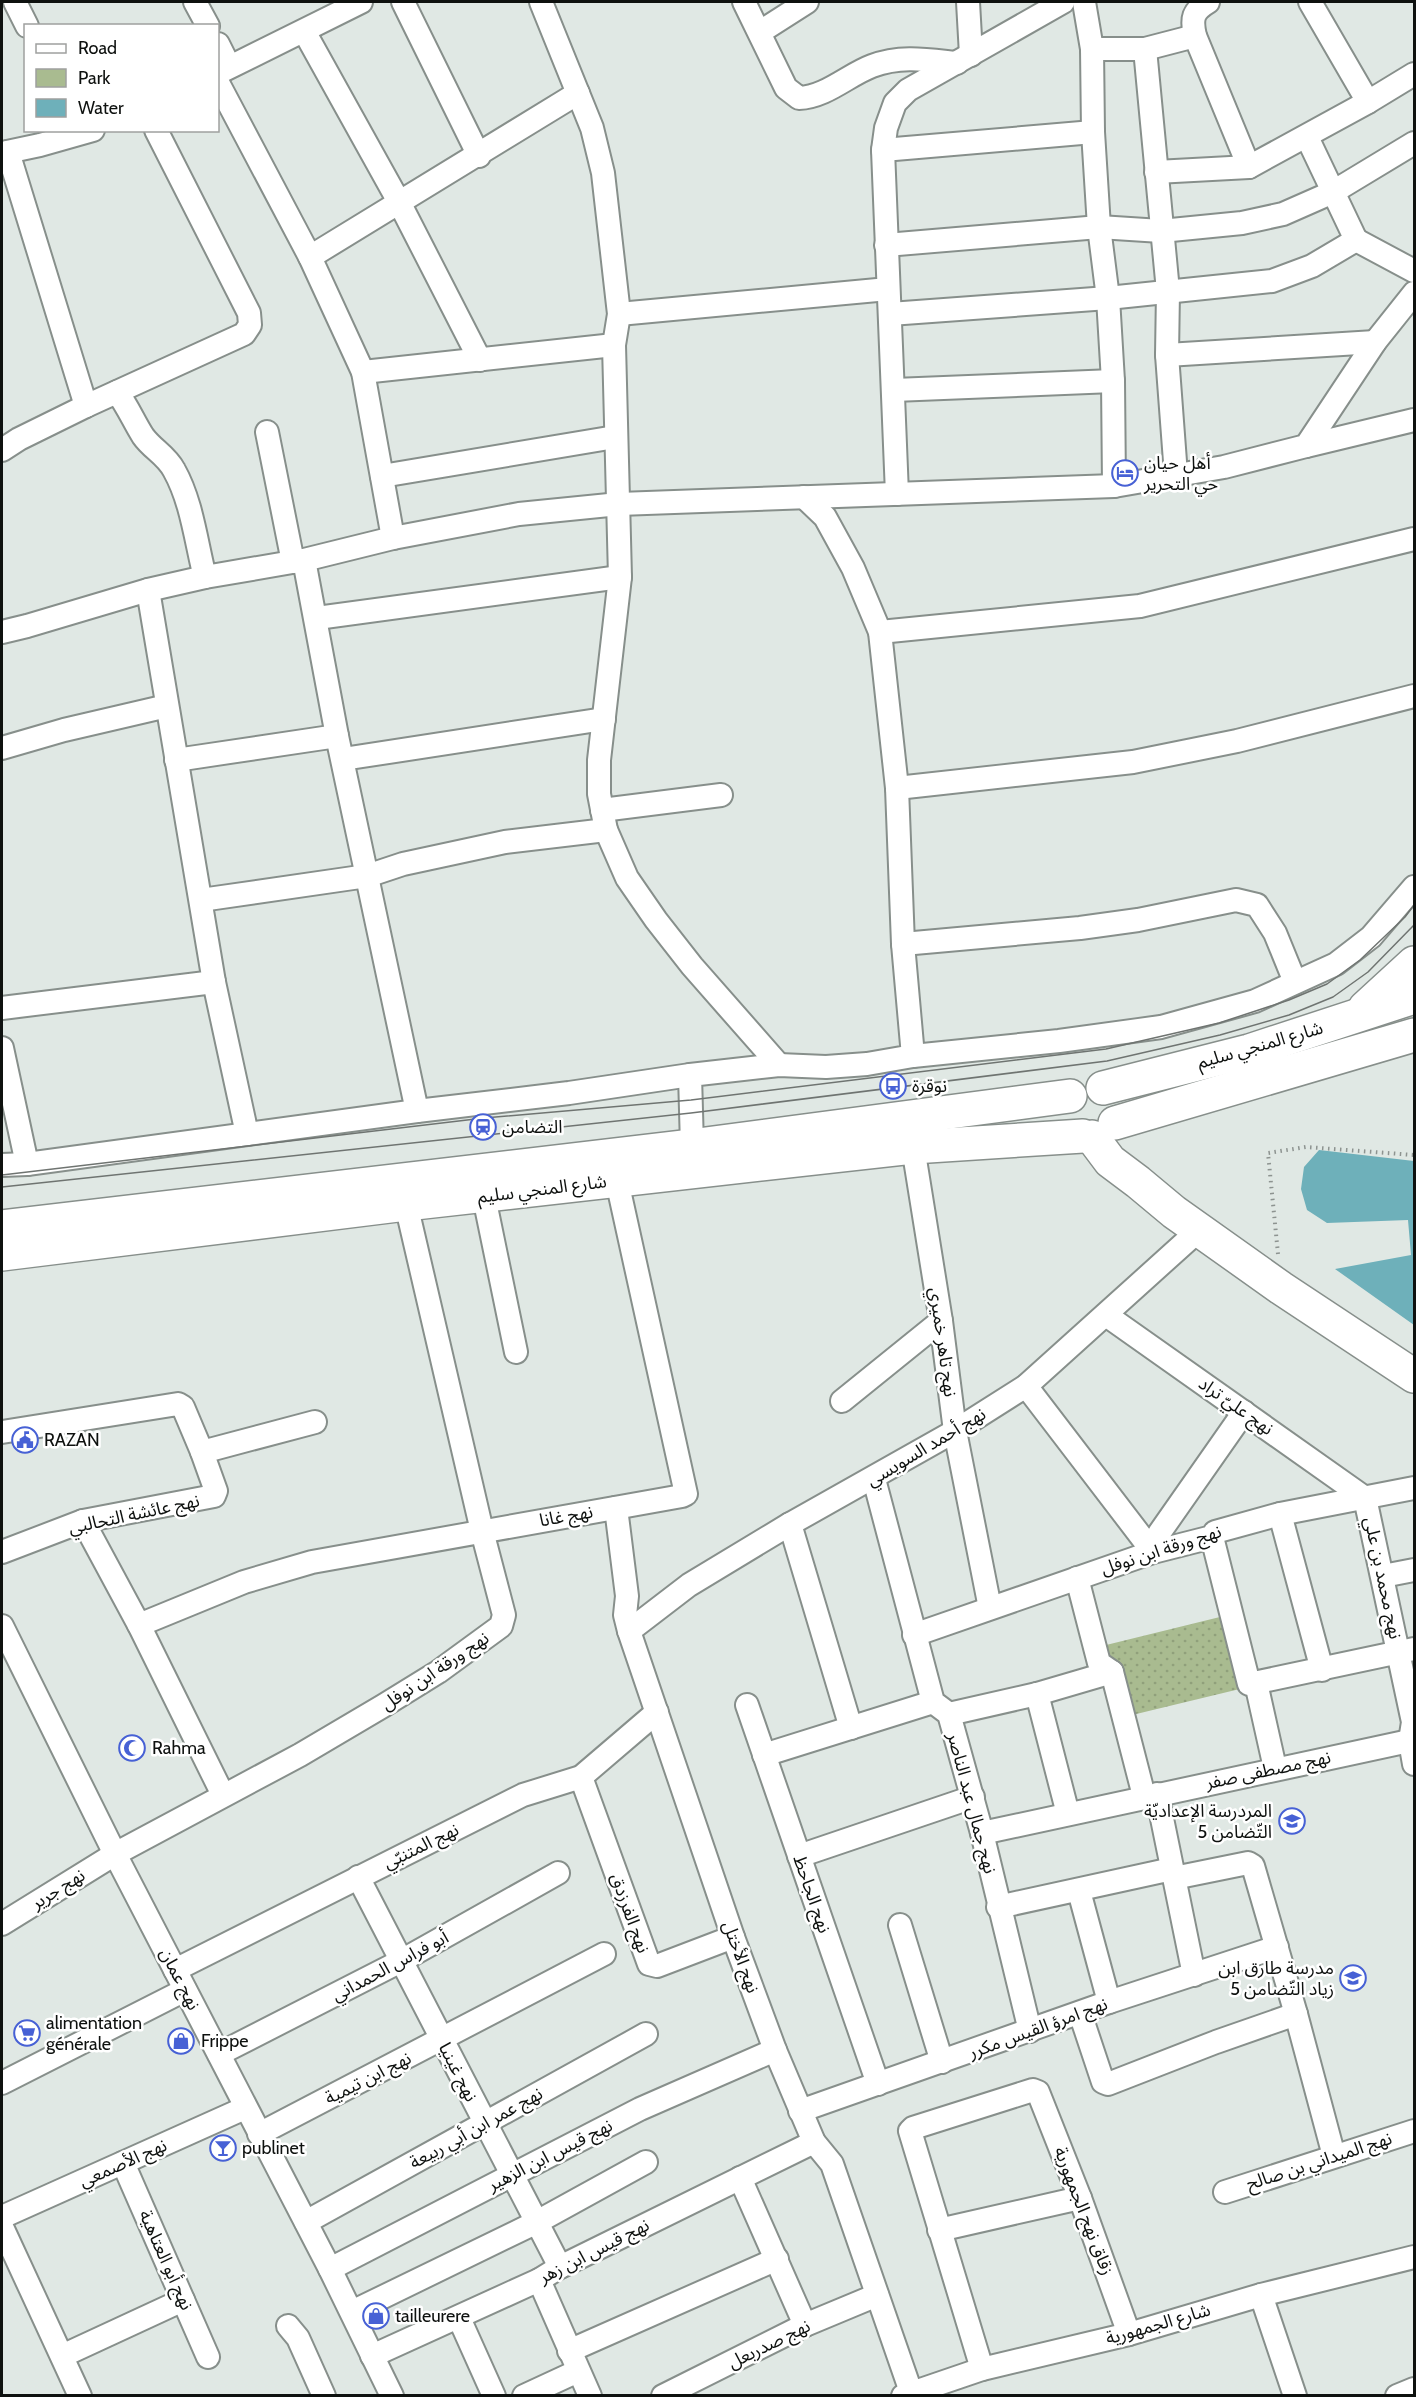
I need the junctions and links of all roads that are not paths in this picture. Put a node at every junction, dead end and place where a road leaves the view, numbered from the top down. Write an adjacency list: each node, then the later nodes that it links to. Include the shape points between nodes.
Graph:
1 (15, 2): 13 (street)
2 (195, 2): 14 (street)
3 (361, 2): 15 (street)
4 (404, 2): 33 (street)
5 (541, 2): 24 (street)
6 (744, 2): 16 (street)
7 (807, 2): 16 (street)
8 (968, 2): 21 (street)
9 (1063, 2): 21 (street)
10 (1084, 2): 18 (street)
11 (1208, 2): 17 (street, via 1194,15)
12 (1310, 2): 25 (street)
13 (26, 24)
14 (207, 24)
15 (304, 31): 22 (street); 37 (street)
16 (760, 32): 21 (street, via 786,88 800,98 817,96 871,66 894,60)
17 (1195, 36): 19 (street); 34 (street)
18 (1092, 49): 19 (street); 28 (street)
19 (1145, 49): 35 (street)
20 (219, 52): 22 (street)
21 (964, 59): 31 (street, via 908,90 895,103 886,128)
22 (222, 74): 42 (street)
23 (1414, 74): 25 (street)
24 (578, 93): 33 (street); 48 (street, via 603,173)
25 (1368, 102): 29 (street)
26 (85, 132): 32 (street)
27 (157, 132): 57 (street, via 249,313 249,325 244,334)
28 (1093, 132): 31 (street); 38 (street)
29 (1307, 137): 34 (street); 36 (street)
30 (1414, 143): 36 (street)
31 (884, 150): 41 (street)
32 (5, 152): 58 (street)
33 (479, 156): 37 (street)
34 (1249, 167): 35 (street)
35 (1156, 172): 39 (street)
36 (1333, 192): 39 (street, via 1283,214 1242,223); 40 (street)
37 (399, 202): 42 (street); 53 (street)
38 (1099, 227): 39 (street); 41 (street); 47 (street)
39 (1161, 231): 45 (street)
40 (1356, 240): 43 (street); 45 (street, via 1312,266 1272,281)
41 (886, 245): 44 (street)
42 (310, 257): 54 (street)
43 (1414, 271)
44 (888, 289): 48 (street); 49 (street)
45 (1168, 291): 47 (street); 52 (street)
46 (1414, 293): 50 (street)
47 (1108, 298): 49 (street); 55 (street)
48 (619, 314): 51 (street)
49 (890, 314): 56 (street)
50 (1375, 342): 52 (street); 62 (street)
51 (614, 345): 53 (street); 61 (street)
52 (1167, 356): 64 (street)
53 (480, 360): 54 (street)
54 (363, 372): 65 (street)
55 (1113, 381): 56 (street); 66 (street)
56 (894, 390): 67 (street)
57 (117, 392): 58 (street); 73 (street, via 142,435 174,470 184,493)
58 (86, 406): 63 (street)
59 (1414, 420): 62 (street)
60 (267, 432): 72 (street)
61 (615, 437): 65 (street); 69 (street)
62 (1306, 446): 64 (street)
63 (2, 450)
64 (1176, 475): 66 (street)
65 (382, 476): 70 (street)
66 (1114, 486): 67 (street)
67 (897, 494): 68 (street)
68 (804, 497): 69 (street); 78 (street, via 825,517 853,568)
69 (619, 504): 70 (street, via 519,514); 74 (street)
70 (393, 538): 72 (street)
71 (1414, 539): 78 (street, via 1140,606)
72 (298, 561): 73 (street); 76 (street)
73 (205, 577): 75 (street)
74 (620, 577): 76 (street); 81 (street)
75 (148, 590): 77 (street); 80 (street)
76 (317, 618): 82 (street)
77 (2, 632)
78 (880, 632): 86 (street)
79 (1414, 696): 86 (street, via 1237,741 1133,762)
80 (167, 706): 83 (street); 85 (street)
81 (603, 719): 84 (street); 88 (street, via 599,794)
82 (338, 736): 84 (street); 85 (street)
83 (2, 748)
84 (343, 759): 89 (street)
85 (176, 760): 91 (street)
86 (897, 788): 92 (street)
87 (722, 795): 88 (street)
88 (604, 820): 89 (street, via 403,864); 102 (street, via 627,878 656,920)
89 (367, 876): 91 (street); 106 (street)
90 (1414, 886): 95 (street, via 1371,937 1336,964)
91 (201, 900): 94 (street)
92 (903, 944): 95 (street, via 1080,928 1236,900 1257,904); 101 (street)
93 (1414, 963): 98 (main road)
94 (214, 982): 97 (street); 108 (street)
95 (1295, 982): 101 (street, via 1255,1001 1161,1027)
96 (1414, 996): 98 (main road, شارع المنجي سليم)
97 (2, 1008)
98 (1352, 1018): 104 (main road, شارع المنجي سليم, via 1249,1051)
99 (1414, 1035): 107 (main road, شارع المنجي سليم)
100 (2, 1048): 111 (street)
101 (913, 1056): 102 (street, via 826,1067)
102 (779, 1065): 103 (street)
103 (690, 1075): 106 (street); 109 (street)
104 (1103, 1088): 105 (main road, via 1089,1085); 107 (main road, via 1117,1107)
105 (1070, 1096): 107 (main road, via 1065,1111 1070,1127); 109 (main road, شارع المنجي سليم)
106 (417, 1111): 108 (street)
107 (1100, 1131): 110 (main road, شارع المنجي سليم); 117 (main road, via 1110,1161)
108 (247, 1134): 111 (street)
109 (692, 1146): 116 (main road, شارع المنجي سليم)
110 (914, 1147): 113 (main road, شارع المنجي سليم); 120 (street, نهج تاهر خميري)
111 (27, 1164): 112 (street)
112 (2, 1165)
113 (617, 1180): 114 (main road, شارع المنجي سليم); 133 (street, نهج غانا, via 686,1494)
114 (483, 1197): 115 (main road, شارع المنجي سليم); 121 (street)
115 (406, 1204): 118 (main road, شارع المنجي سليم); 137 (street, نهج ورقة ابن نوفل)
116 (2, 1227)
117 (1199, 1230): 119 (street, نهج أحمد السويسي); 122 (main road)
118 (2, 1254)
119 (1106, 1316): 123 (street, نهج أحمد السويسي); 125 (street, نهج عليّ تراد)
120 (941, 1321): 124 (street); 127 (street, نهج تاهر خميري)
121 (516, 1352)
122 (1414, 1376)
123 (1026, 1386): 127 (street, نهج أحمد السويسي); 139 (street)
124 (842, 1401)
125 (1244, 1412): 132 (street, نهج عليّ تراد); 139 (street, via 1160,1532)
126 (315, 1422): 129 (street)
127 (955, 1431): 130 (street, نهج أحمد السويسي); 144 (street, نهج تاهر خميري)
128 (2, 1432): 129 (street, via 178,1404 183,1407)
129 (202, 1452): 135 (street, نهج عائشة التحالبي, via 216,1491 214,1496)
130 (874, 1479): 136 (street, نهج أحمد السويسي); 148 (street, نهج جمال عبد الناصر)
131 (1414, 1488): 132 (street, نهج ورقة ابن نوفل)
132 (1365, 1498): 134 (street, نهج ورقة ابن نوفل); 142 (street, نهج محمد بن علي)
133 (616, 1508): 137 (street, نهج غانا); 147 (street, نهج الأختل)
134 (1280, 1514): 138 (street, نهج ورقة ابن نوفل, via 1215,1532); 150 (street)
135 (83, 1521): 140 (street, نهج عائشة التحالبي); 145 (street)
136 (790, 1524): 147 (street, نهج أحمد السويسي, via 689,1585); 157 (street)
137 (482, 1531): 145 (street, نهج غانا, via 312,1562 244,1582); 163 (street, نهج ورقة ابن نوفل, via 504,1615 501,1626 383,1706)
138 (1212, 1537): 139 (street, نهج ورقة ابن نوفل); 152 (street)
139 (1152, 1550): 143 (street, نهج ورقة ابن نوفل)
140 (2, 1552)
141 (1414, 1570): 142 (street)
142 (1383, 1576): 149 (street, نهج محمد بن علي)
143 (1077, 1578): 144 (street, نهج ورقة ابن نوفل); 151 (street, via 1099,1664)
144 (990, 1608): 148 (street, نهج ورقة ابن نوفل)
145 (139, 1625): 163 (street)
146 (2, 1626): 168 (street, نهج عمان)
147 (629, 1630): 156 (street, نهج الأختل)
148 (914, 1635): 155 (street, نهج جمال عبد الناصر)
149 (1407, 1651): 150 (street); 158 (street, نهج محمد بن علي)
150 (1322, 1670): 152 (street)
151 (1112, 1672): 153 (street); 164 (street)
152 (1253, 1683): 161 (street)
153 (1037, 1694): 155 (street); 166 (street)
154 (747, 1705): 159 (street, نهج الجاحظ)
155 (941, 1708): 157 (street); 165 (street, نهج جمال عبد الناصر)
156 (657, 1712): 162 (street, نهج المتنبّي); 177 (street, نهج الأختل)
157 (851, 1728): 159 (street)
158 (1412, 1741): 160 (street, نهج محمد بن علي); 161 (street, نهج مصطفى صفر)
159 (764, 1755): 169 (street, نهج الجاحظ)
160 (1414, 1764)
161 (1275, 1768): 164 (street, نهج مصطفى صفر)
162 (581, 1777): 172 (street, نهج المتنبّي, via 523,1795); 177 (street, نهج الفرزدق, via 648,1964 657,1966)
163 (223, 1795): 168 (street, نهج ورقة ابن نوفل)
164 (1150, 1795): 166 (street, نهج مصطفى صفر); 171 (street)
165 (972, 1797): 167 (street, نهج جمال عبد الناصر); 169 (street)
166 (1068, 1814): 167 (street, نهج مصطفى صفر)
167 (982, 1833): 174 (street, نهج جمال عبد الناصر)
168 (115, 1854): 175 (street, نهج جرير); 181 (street, نهج عمان)
169 (799, 1856): 194 (street, نهج الجاحظ)
170 (558, 1873): 180 (street, أبو فراس الحمداني)
171 (1173, 1874): 173 (street); 178 (street, via 1251,1864); 182 (street)
172 (358, 1877): 180 (street, نهج غينيا); 181 (street, نهج المتنبّي)
173 (1079, 1891): 174 (street); 184 (street)
174 (998, 1907): 187 (street, نهج جمال عبد الناصر)
175 (2, 1924)
176 (900, 1925): 192 (street)
177 (733, 1937): 190 (street, نهج الأختل)
178 (1277, 1947): 182 (street, نهج امرؤ القيس مكرر); 186 (street)
179 (604, 1954): 189 (street, نهج ابن تيمية)
180 (401, 1961): 189 (street, نهج غينيا); 191 (street, أبو فراس الحمداني)
181 (175, 1970): 183 (street, نهج عمان)
182 (1194, 1975): 184 (street, نهج امرؤ القيس مكرر)
183 (185, 1990): 191 (street, نهج عمان); 193 (street)
184 (1109, 2002): 185 (street, نهج امرؤ القيس مكرر)
185 (1080, 2013): 186 (street, via 1103,2082 1108,2084); 187 (street, نهج امرؤ القيس مكرر)
186 (1296, 2014): 201 (street)
187 (1030, 2031): 192 (street, نهج امرؤ القيس مكرر)
188 (646, 2034): 197 (street, نهج عمر ابن أبي ربيعة)
189 (442, 2040): 197 (street, نهج غينيا); 199 (street, نهج ابن تيمية)
190 (775, 2050): 196 (street, نهج الأختل); 204 (street, نهج قيس ابن الزهير, via 640,2109)
191 (219, 2054): 195 (street, نهج عمان)
192 (942, 2062): 194 (street, نهج امرؤ القيس مكرر)
193 (2, 2083)
194 (878, 2084): 196 (street, نهج امرؤ القيس مكرر)
195 (245, 2108): 199 (street, نهج عمان); 203 (street, نهج الأصمعي)
196 (800, 2111): 200 (street, نهج الأختل)
197 (484, 2123): 204 (street, نهج غينيا); 209 (street, نهج عمر ابن أبي ربيعة)
198 (1414, 2131): 201 (street, نهج الميداني بن صالح)
199 (259, 2134): 209 (street, نهج عمان)
200 (814, 2142): 205 (street, نهج قيس ابن زهر); 218 (street, نهج الأختل, via 832,2164)
201 (1334, 2156): 206 (street, نهج الميداني بن صالح)
202 (646, 2162): 210 (street)
203 (123, 2163): 208 (street, نهج الأصمعي); 220 (street, نهج أبو العتاهية)
204 (511, 2176): 210 (street, نهج غينيا); 216 (street, نهج قيس ابن الزهير)
205 (740, 2178): 214 (street); 215 (street, نهج قيس ابن زهر)
206 (1224, 2192)
207 (1080, 2198): 212 (street); 212 (street, زقاق نهج الجمهورية, via 1036,2090 910,2131); 225 (street, زقاق نهج الجمهورية)
208 (2, 2217)
209 (306, 2222): 216 (street, نهج عمان)
210 (537, 2222): 215 (street, نهج غينيا); 221 (street)
211 (2, 2227): 226 (street)
212 (939, 2230): 230 (street)
213 (1414, 2257): 219 (street, شارع الجمهورية)
214 (777, 2259): 223 (street); 229 (street)
215 (560, 2267): 217 (street, نهج قيس ابن زهر)
216 (330, 2269): 221 (street, نهج عمان)
217 (538, 2280): 222 (street, نهج قيس ابن زهر); 229 (street)
218 (877, 2295): 223 (street, نهج صدربعل); 232 (street, نهج الأختل)
219 (1261, 2295): 225 (street, شارع الجمهورية); 240 (street)
220 (183, 2300): 226 (street); 228 (street, نهج أبو العتاهية)
221 (352, 2312): 227 (street, نهج عمان)
222 (459, 2318): 227 (street, نهج قيس ابن زهر); 236 (street)
223 (806, 2325): 239 (street, نهج صدربعل)
224 (288, 2326): 234 (street, via 298,2338)
225 (1129, 2334): 230 (street, شارع الجمهورية)
226 (62, 2356): 233 (street)
227 (372, 2356): 235 (street, نهج عمان)
228 (208, 2357)
229 (574, 2361): 237 (street); 238 (street)
230 (982, 2369): 232 (street, شارع الجمهورية)
231 (1414, 2389): 241 (street)
232 (907, 2394)
233 (80, 2396)
234 (324, 2396)
235 (392, 2396)
236 (494, 2396)
237 (524, 2396)
238 (590, 2396)
239 (663, 2396)
240 (1295, 2396)
241 (1398, 2396)

